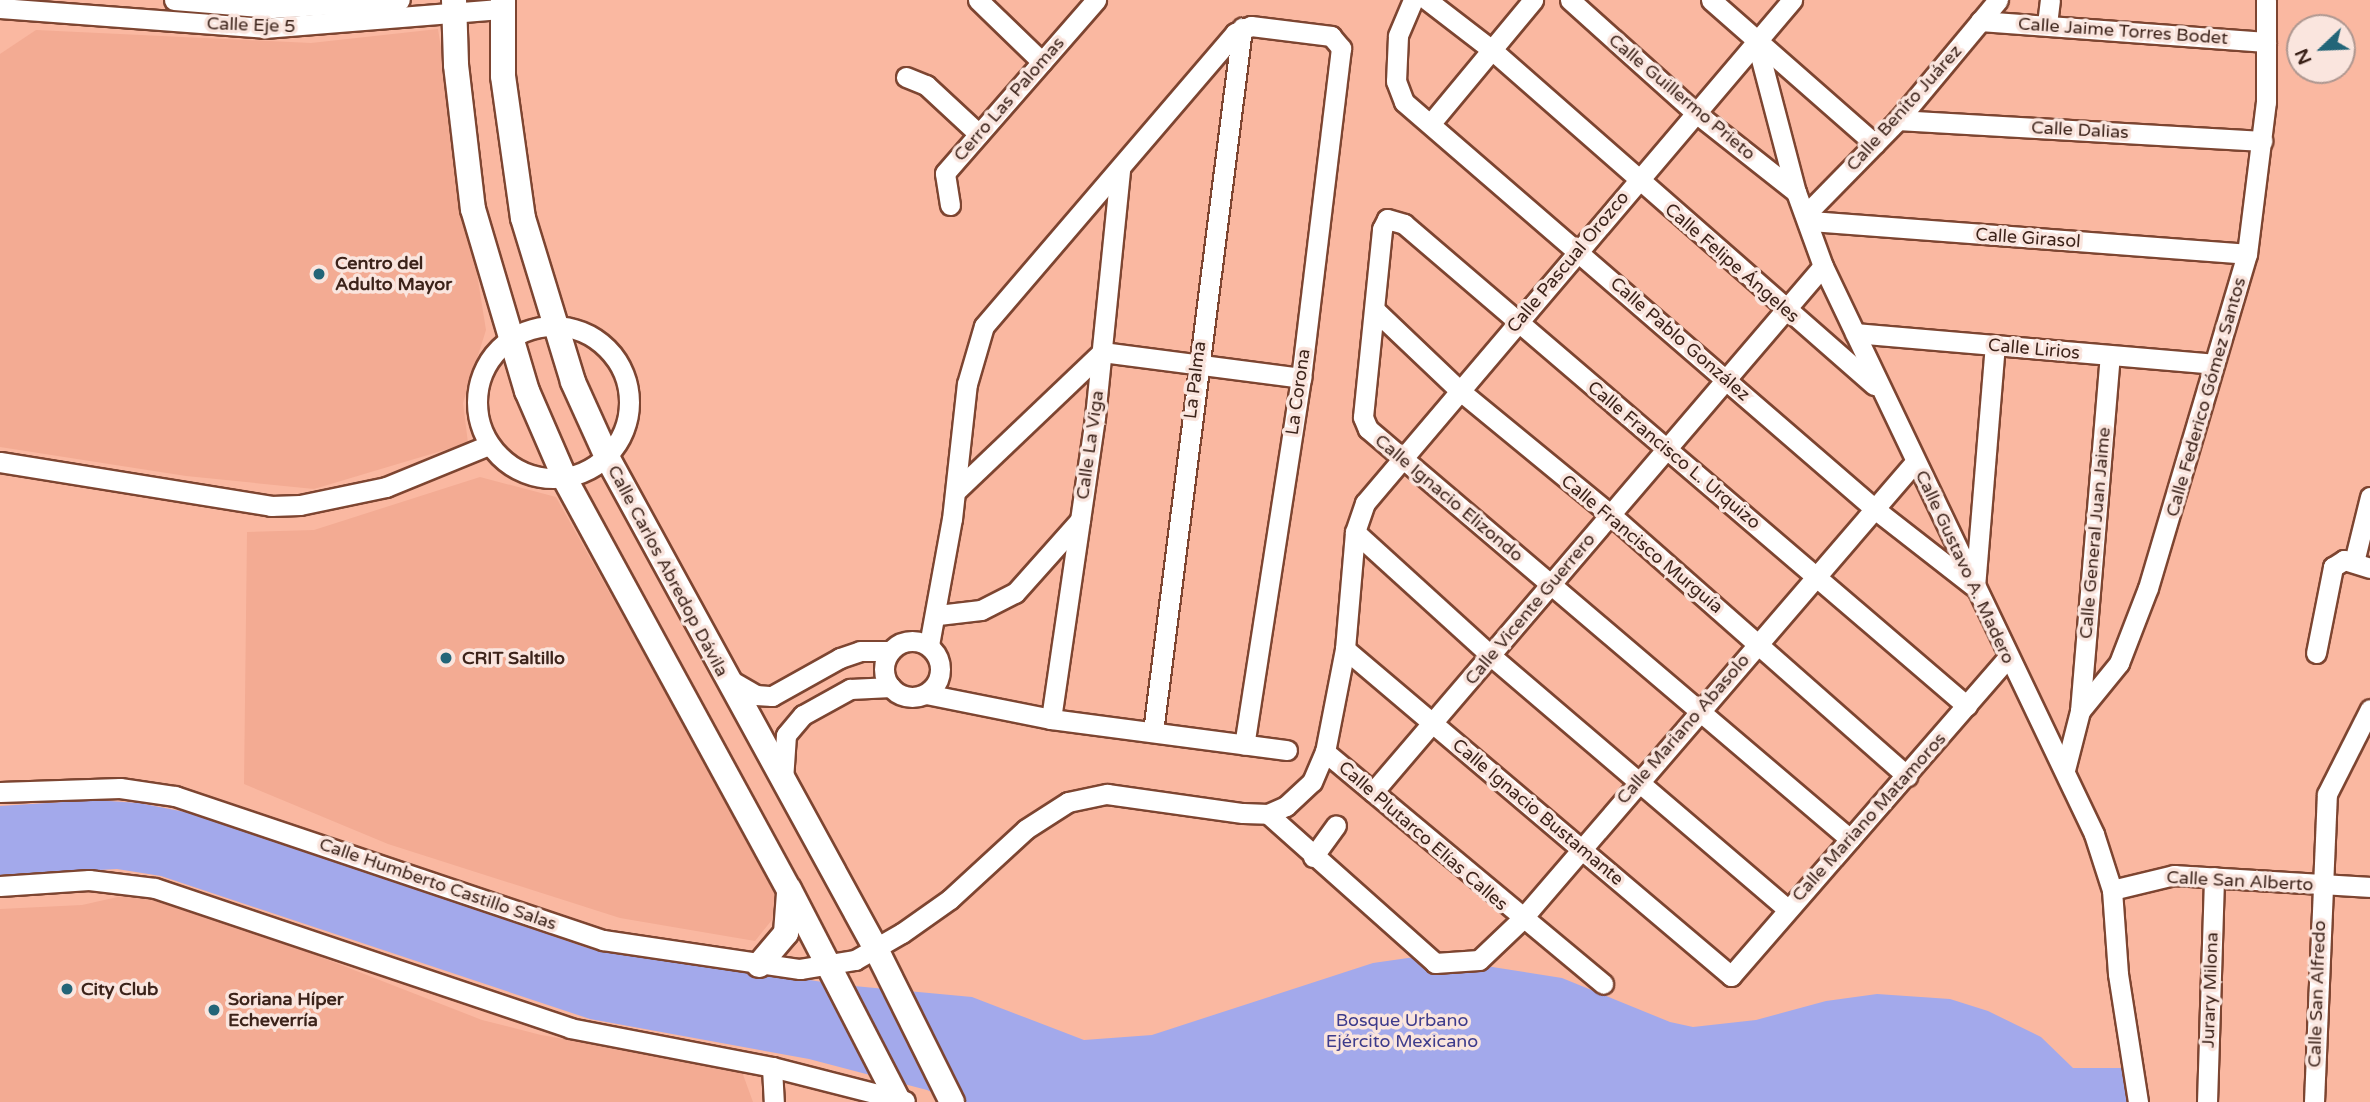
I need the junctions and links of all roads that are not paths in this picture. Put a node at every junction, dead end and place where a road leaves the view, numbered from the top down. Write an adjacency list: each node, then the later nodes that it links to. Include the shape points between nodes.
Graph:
1 (174, 0): 2 (street, Calle Eje 5, via 284,8)
2 (400, 0)
3 (978, 0): 22 (street)
4 (1096, 0): 22 (street, Cerro Las Palomas)
5 (1533, 0): 21 (street)
6 (1570, 0): 24 (street, Calle Guillermo Prieto)
7 (1710, 0): 19 (street)
8 (1792, 0): 19 (street, Calle Pascual Orozco)
9 (1998, 0): 16 (street, Calle Benito Juárez)
10 (2050, 0): 17 (street)
11 (2266, 0): 20 (street, Calle Federico Gómez Santos)
12 (1417, 1): 21 (street, Calle Felipe Ángeles); 26 (street, Calle Pablo González, via 1398,36 1396,81 1404,102)
13 (502, 4): 14 (street, Calle Eje 5); 41 (main road, Calle Carlos Abredop Dávila, via 511,150 523,218)
14 (454, 7): 15 (street, Calle Eje 5, via 264,28); 43 (main road, via 461,123 473,209)
15 (0, 8)
16 (1980, 21): 17 (street, Calle Jaime Torres Bodet); 25 (street, Calle Benito Juárez)
17 (2047, 24): 20 (street, Calle Jaime Torres Bodet)
18 (1242, 28): 30 (street); 47 (street, La Palma); 49 (street, La Corona, via 1338,39 1341,48)
19 (1756, 40): 24 (street, Calle Pascual Orozco); 29 (street); 32 (street, Calle Gustavo A. Madero)
20 (2266, 42): 28 (street, Calle Federico Gómez Santos)
21 (1492, 50): 26 (street); 31 (street, Calle Felipe Ángeles)
22 (1042, 62): 27 (street, Cerro Las Palomas)
23 (906, 77): 27 (street, via 926,85)
24 (1696, 113): 31 (street, Calle Pascual Orozco); 32 (street, Calle Guillermo Prieto)
25 (1898, 120): 28 (street, Calle Dalias); 29 (street, Calle Benito Juárez)
26 (1431, 123): 35 (street, Calle Pablo González)
27 (979, 134): 33 (street, Cerro Las Palomas, via 945,173)
28 (2262, 141): 36 (street, Calle Federico Gómez Santos)
29 (1875, 144): 34 (street, Calle Benito Juárez)
30 (1119, 169): 45 (street, Calle La Viga); 60 (street, via 984,326 967,384)
31 (1637, 181): 35 (street, Calle Pascual Orozco); 39 (street, Calle Felipe Ángeles)
32 (1796, 192): 34 (street, Calle Gustavo A. Madero)
33 (950, 205)
34 (1808, 217): 36 (street, Calle Girasol); 37 (street, Calle Gustavo A. Madero)
35 (1579, 250): 40 (street, Calle Pascual Orozco); 50 (street, Calle Pablo González)
36 (2247, 254): 48 (street, Calle Federico Gómez Santos)
37 (1823, 266): 39 (street, Calle Vicente Guerrero); 42 (street, Calle Gustavo A. Madero)
38 (1377, 312): 40 (street, Calle Francisco L. Urquizo, via 1382,229 1387,219 1398,219); 52 (street, Calle Francisco Murguía); 55 (street, Calle Ignacio Elizondo, via 1363,417 1368,429)
39 (1787, 312): 50 (street, Calle Vicente Guerrero); 51 (street, Calle Felipe Ángeles)
40 (1517, 321): 52 (street, Calle Pascual Orozco); 54 (street, Calle Francisco L. Urquizo)
41 (554, 326): 43 (street); 56 (main road, Calle Carlos Abredop Dávila); 56 (street, via 589,335 615,358 624,374 627,418)
42 (1855, 333): 44 (street, Calle Lirios); 51 (street, Calle Gustavo A. Madero)
43 (509, 339): 53 (street, via 483,369 477,388 480,427); 59 (main road)
44 (1995, 346): 46 (street, Calle Lirios); 69 (street)
45 (1102, 352): 47 (street); 60 (street); 64 (street, Calle La Viga)
46 (2110, 355): 48 (street, Calle Lirios); 84 (street, Calle General Juan Jaime)
47 (1197, 364): 49 (street); 89 (street, La Palma)
48 (2213, 364): 84 (street, Calle Federico Gómez Santos, via 2182,487 2133,630 2108,681)
49 (1301, 377): 90 (street, La Corona)
50 (1726, 379): 54 (street, Calle Vicente Guerrero); 62 (street, Calle Pablo González)
51 (1879, 389): 57 (street, Calle Gustavo A. Madero)
52 (1459, 390): 55 (street, Calle Pascual Orozco); 63 (street, Calle Francisco Murguía)
53 (489, 445): 58 (street, via 386,487 300,505 271,506); 59 (street, via 507,463 530,476)
54 (1668, 449): 63 (street, Calle Vicente Guerrero); 67 (street, Calle Francisco L. Urquizo)
55 (1402, 455): 65 (street, Calle Pascual Orozco, via 1365,503); 68 (street, Calle Ignacio Elizondo)
56 (607, 457): 59 (street); 78 (main road, Calle Carlos Abredop Dávila)
57 (1915, 462): 62 (street, Calle Mariano Abasolo); 69 (street, Calle Gustavo A. Madero)
58 (1, 463)
59 (565, 478): 108 (main road)
60 (956, 491): 70 (street)
61 (2370, 497): 66 (street)
62 (1876, 510): 67 (street, Calle Mariano Abasolo); 69 (street, Calle Pablo González)
63 (1611, 515): 68 (street, Calle Vicente Guerrero); 71 (street, Calle Francisco Murguía)
64 (1080, 519): 70 (street, via 1015,593 981,610); 87 (street, Calle La Viga)
65 (1355, 532): 73 (street, Calle Pascual Orozco); 76 (street)
66 (2362, 565): 75 (street, via 2339,561 2333,567)
67 (1816, 576): 71 (street, Calle Mariano Abasolo); 82 (street, Calle Francisco L. Urquizo)
68 (1548, 583): 76 (street, Calle Vicente Guerrero); 85 (street, Calle Ignacio Elizondo)
69 (1975, 588): 77 (street, Calle Gustavo A. Madero)
70 (938, 615): 72 (street)
71 (1758, 643): 85 (street, Calle Mariano Abasolo); 94 (street, Calle Francisco Murguía)
72 (929, 645): 74 (street, via 908,640); 81 (street, via 941,664 941,675)
73 (1345, 649): 88 (street, Calle Ignacio Bustamante); 92 (street, Calle Pascual Orozco)
74 (890, 651): 79 (street, via 884,671); 80 (street, via 860,651 840,657)
75 (2316, 653)
76 (1490, 655): 88 (street, Calle Vicente Guerrero); 96 (street)
77 (2007, 658): 82 (street, Calle Mariano Matamoros); 93 (street, Calle Gustavo A. Madero)
78 (726, 677): 80 (street, via 756,695 772,696); 95 (main road, Calle Carlos Abredop Dávila)
79 (891, 687): 81 (street, via 905,696); 86 (street, via 849,689)
80 (789, 689): 86 (street)
81 (926, 694): 87 (street)
82 (1967, 706): 94 (street, Calle Mariano Matamoros)
83 (2370, 709): 105 (street, Calle San Alfredo, via 2327,794)
84 (2080, 710): 93 (street, Calle Federico Gómez Santos)
85 (1698, 714): 96 (street, Calle Mariano Abasolo); 101 (street, Calle Ignacio Elizondo)
86 (803, 715): 95 (street, via 786,735)
87 (1051, 719): 89 (street)
88 (1434, 725): 98 (street, Calle Vicente Guerrero); 102 (street, Calle Ignacio Bustamante)
89 (1153, 732): 90 (street)
90 (1244, 745): 91 (street)
91 (1287, 750)
92 (1325, 752): 98 (street, Calle Plutarco Elías Calles); 99 (street, Calle Pascual Orozco, via 1299,798)
93 (2065, 770): 109 (street, Calle Gustavo A. Madero, via 2094,834)
94 (1907, 776): 101 (street, Calle Mariano Matamoros)
95 (783, 781): 112 (main road, Calle Carlos Abredop Dávila)
96 (1638, 782): 102 (street, Calle Mariano Abasolo); 110 (street)
97 (0, 792): 113 (street, Calle Humberto Castillo Salas, via 107,788 175,796 603,940)
98 (1373, 792): 111 (street, Calle Plutarco Elías Calles)
99 (1268, 814): 103 (street); 112 (street, Calle Humberto Castillo Salas, via 1107,794 1068,802 1026,829 950,899)
100 (1336, 825): 103 (street)
101 (1850, 839): 110 (street, Calle Mariano Matamoros)
102 (1581, 848): 111 (street, Calle Mariano Abasolo); 115 (street, Calle Ignacio Bustamante)
103 (1313, 857): 111 (street, Calle Mariano Abasolo, via 1434,963 1479,960)
104 (2214, 877): 105 (street, Calle San Alberto); 109 (street, Calle San Alberto, via 2174,875); 122 (street, Jurary Milona)
105 (2320, 885): 107 (street, Calle San Alberto); 123 (street, Calle San Alfredo)
106 (0, 886): 117 (street, via 89,880 155,888 543,1020)
107 (2370, 887)
108 (789, 889): 113 (main road, via 786,933); 114 (main road)
109 (2112, 890): 121 (street, Calle Gustavo A. Madero, via 2118,974)
110 (1787, 909): 115 (street, Calle Mariano Matamoros)
111 (1521, 919): 116 (street, Calle Plutarco Elías Calles)
112 (876, 949): 114 (street, Calle Humberto Castillo Salas); 120 (main road, Calle Carlos Abredop Dávila)
113 (759, 965): 114 (street, Calle Humberto Castillo Salas)
114 (829, 967): 118 (main road)
115 (1731, 976)
116 (1603, 984)
117 (772, 1067): 118 (street); 119 (street)
118 (901, 1101)
119 (774, 1102)
120 (952, 1102)
121 (2138, 1102)
122 (2207, 1102)
123 (2315, 1102)

